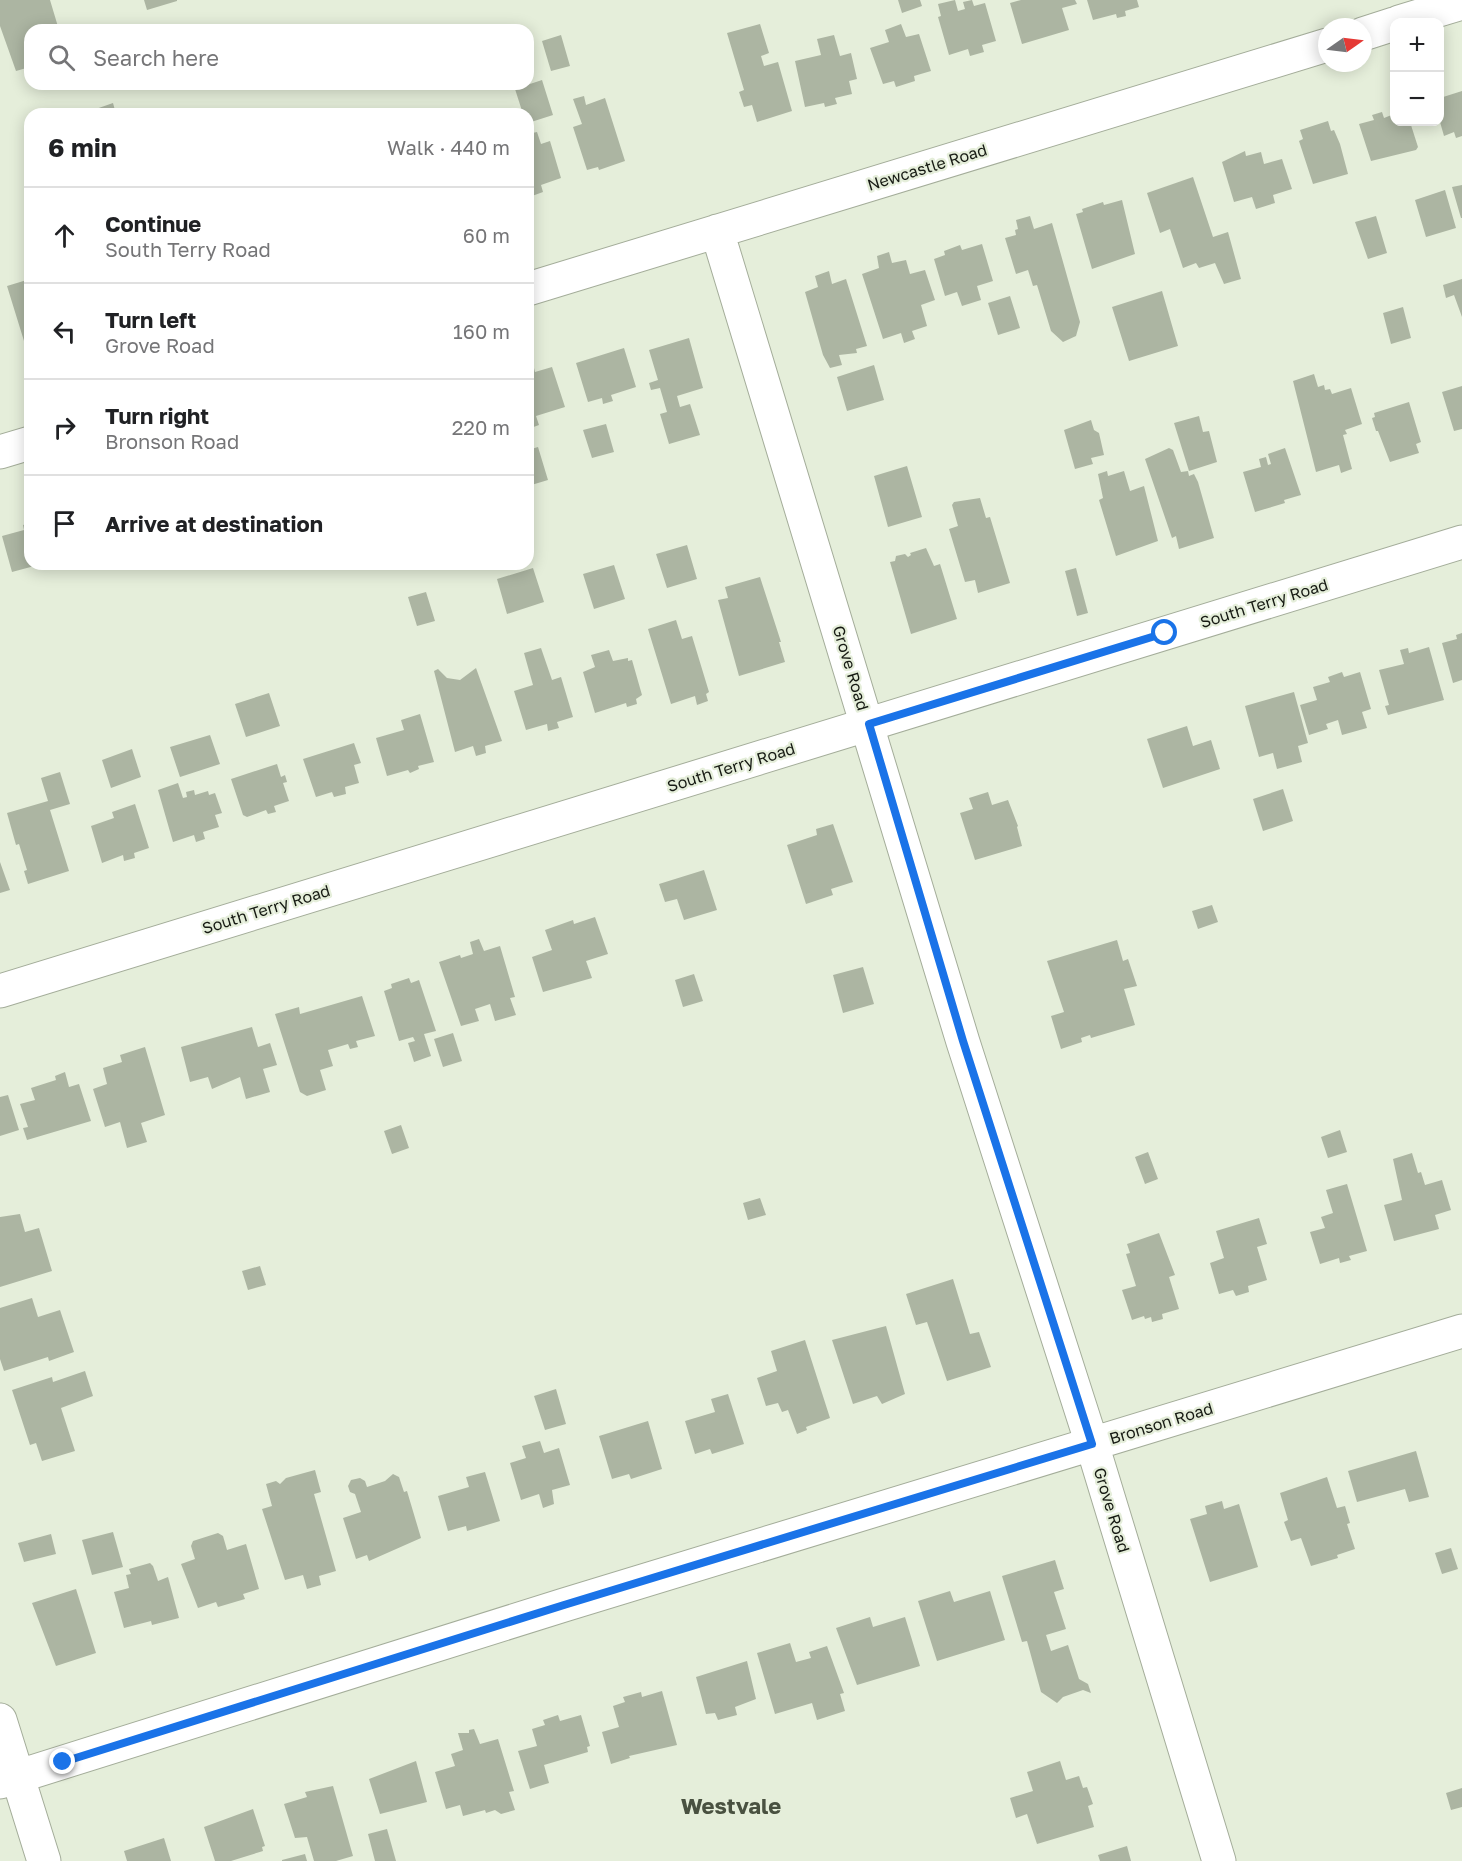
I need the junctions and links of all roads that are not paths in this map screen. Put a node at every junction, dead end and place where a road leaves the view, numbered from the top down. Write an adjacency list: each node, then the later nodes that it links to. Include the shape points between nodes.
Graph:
1 (1462, 3): 2 (street)
2 (1412, 18)
3 (1390, 26): 4 (street)
4 (1372, 31)
5 (1318, 48): 6 (street, Newcastle Road)
6 (717, 231): 7 (street, Newcastle Road); 11 (street, Grove Road)
7 (534, 287)
8 (24, 445): 9 (street)
9 (0, 452)
10 (1462, 542): 11 (street, South Terry Road)
11 (869, 724): 12 (street, South Terry Road); 14 (street, Grove Road, via 963,1041)
12 (0, 991)
13 (1462, 1331): 14 (street, Bronson Road)
14 (1092, 1444): 16 (street, Bronson Road); 18 (street, Grove Road)
15 (0, 1720): 16 (street)
16 (9, 1780): 17 (street)
17 (44, 1861)
18 (1219, 1861)

